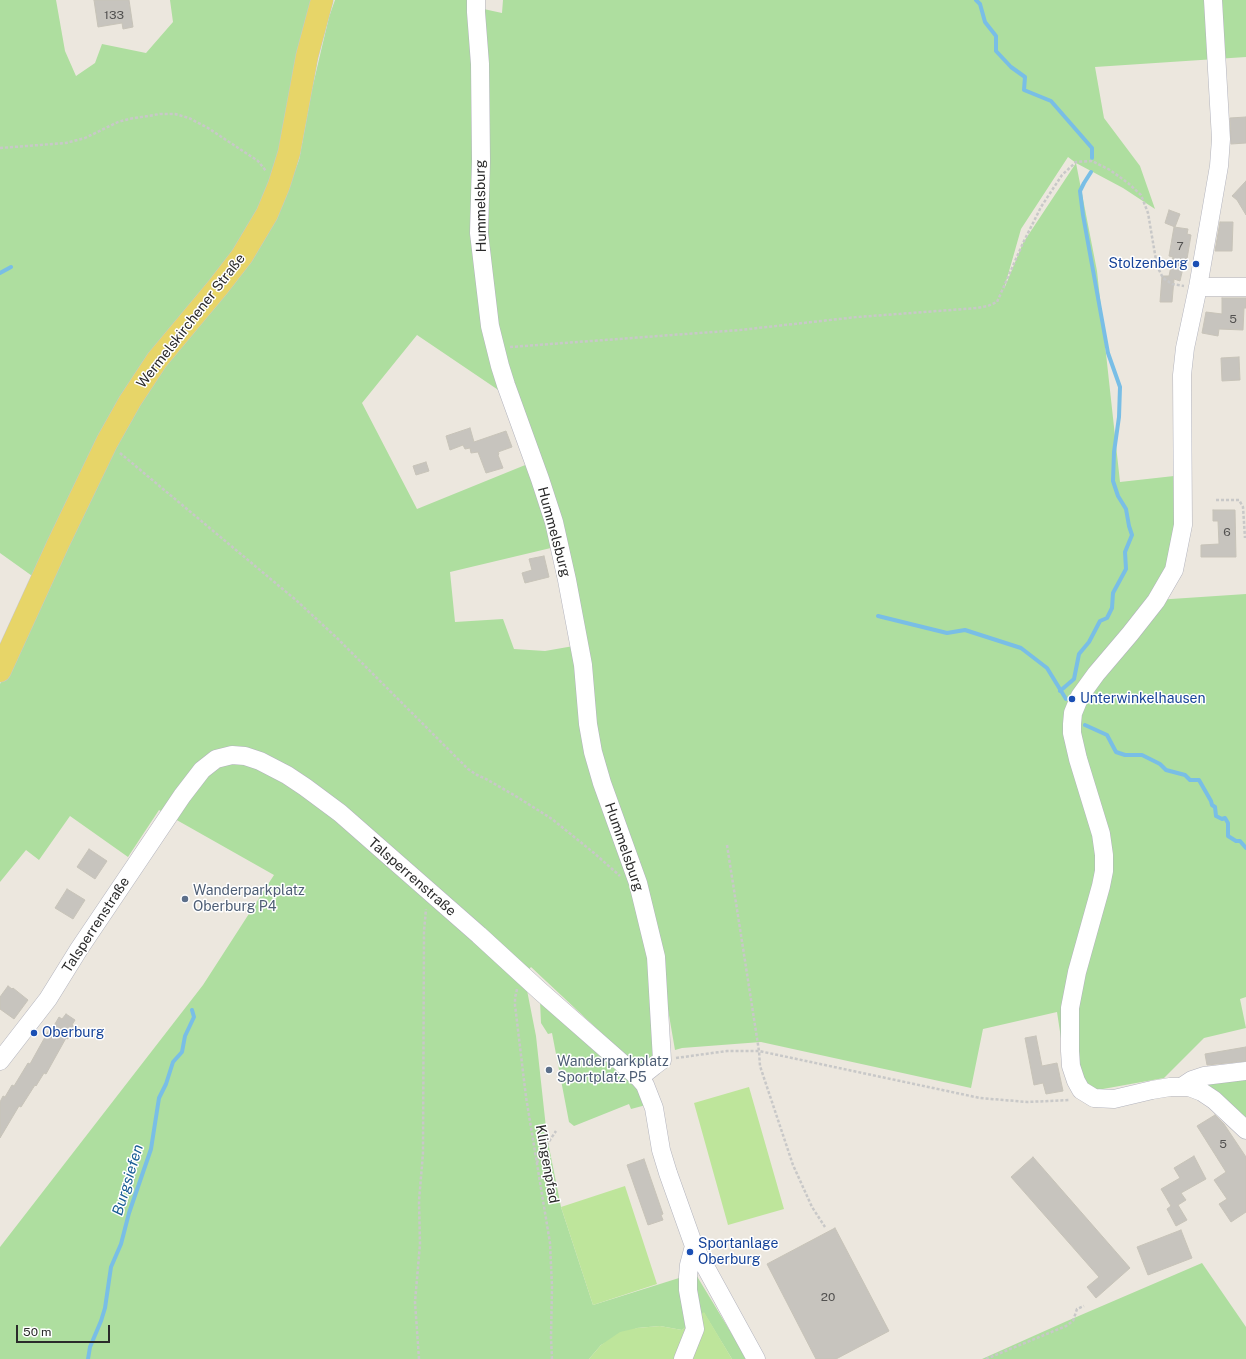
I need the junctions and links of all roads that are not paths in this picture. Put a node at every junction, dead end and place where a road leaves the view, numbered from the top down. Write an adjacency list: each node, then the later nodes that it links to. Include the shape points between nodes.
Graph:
1 (322, 0): 6 (main road, Wermelskirchener Straße, via 307,56 291,146 267,214 250,245 149,370 130,401 107,442)
2 (476, 0): 9 (street, Hummelsburg, via 480,64 479,233 490,326 506,385 554,522 583,665 593,752 638,883 653,942 657,966 662,1060)
3 (1213, 0): 4 (street, via 1221,126 1219,166)
4 (1198, 287): 5 (street); 10 (street, via 1182,374 1183,525 1174,570 1156,600 1080,696 1072,724 1078,759 1101,834 1104,871 1070,1008 1071,1066 1078,1086 1094,1098 1114,1099)
5 (1246, 287)
6 (0, 671)
7 (0, 1061): 9 (street, Talsperrenstraße, via 48,999 182,796 202,770 216,759 232,755 260,760 287,775 340,813)
8 (1246, 1071): 10 (street, via 1204,1076)
9 (639, 1078): 12 (street, Talsperrenstraße, via 650,1096 661,1150)
10 (1183, 1086): 11 (street, via 1195,1088 1208,1096)
11 (1246, 1130)
12 (694, 1246): 13 (street, via 689,1265 688,1290 695,1329); 14 (street, Talsperrenstraße)
13 (683, 1359)
14 (756, 1359)

